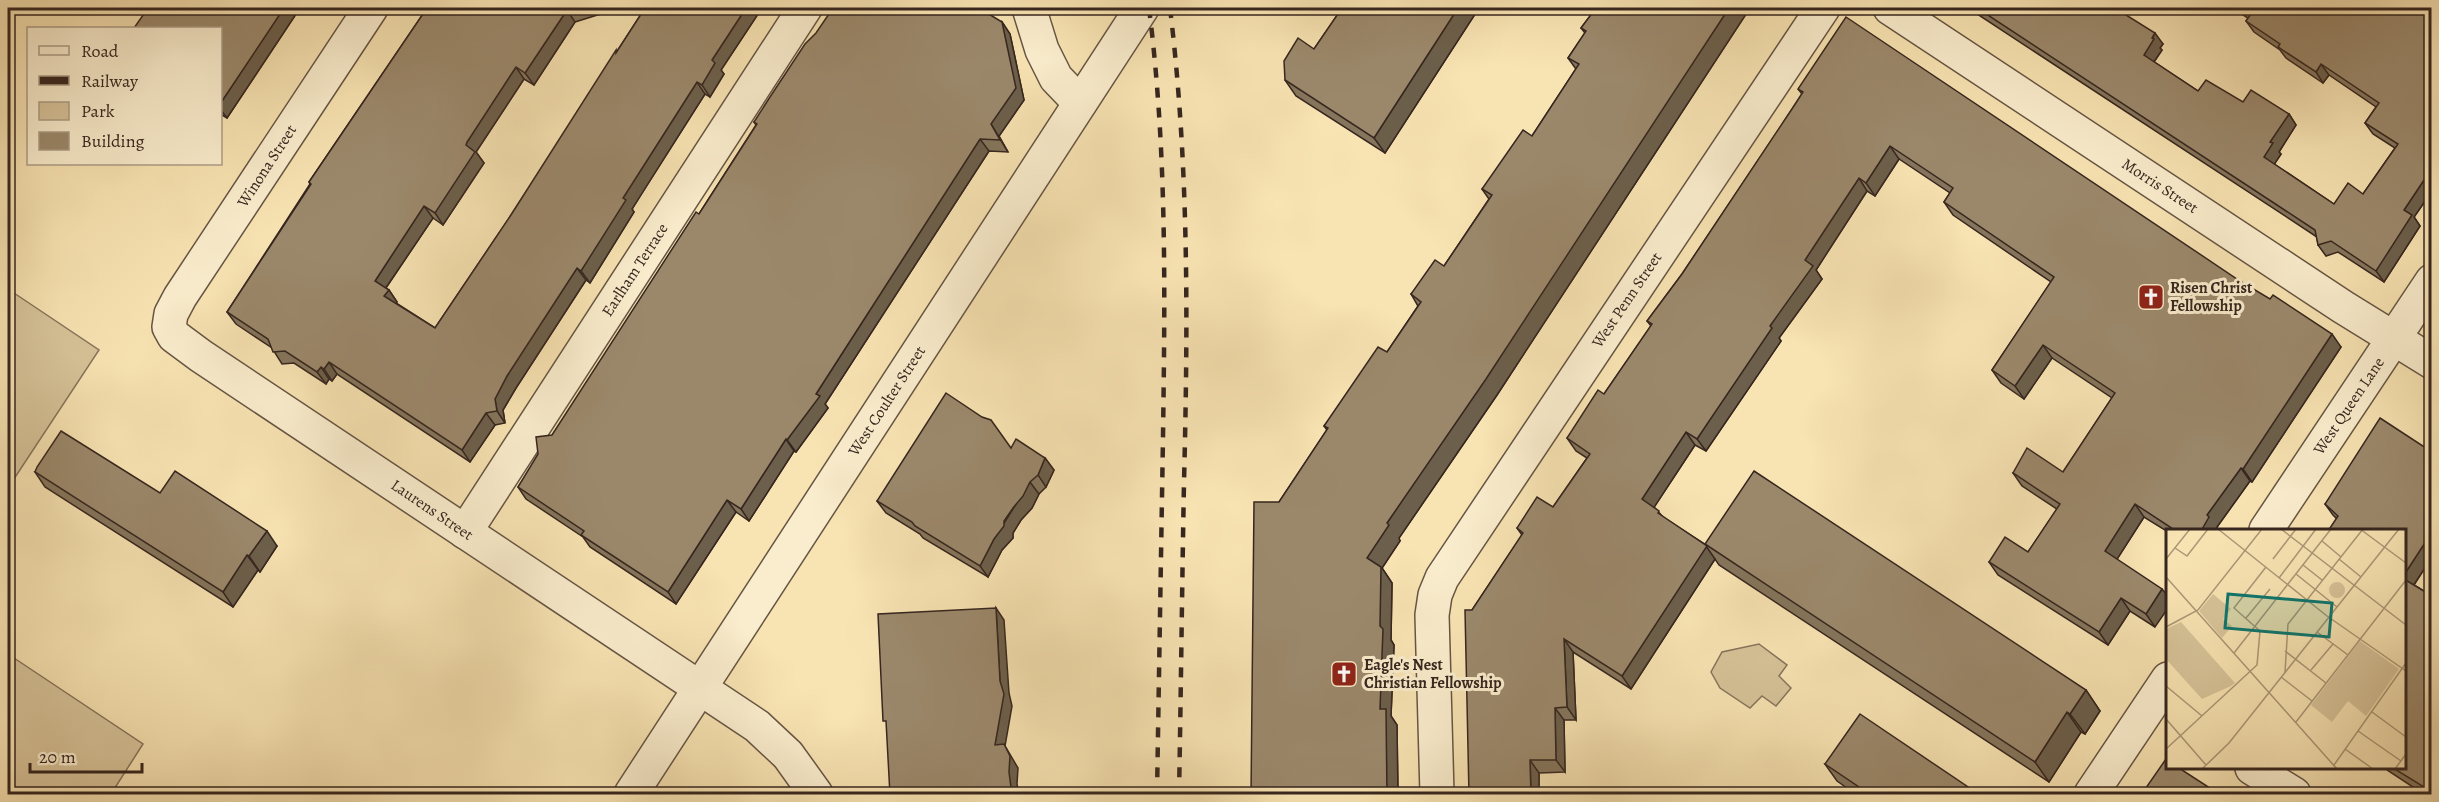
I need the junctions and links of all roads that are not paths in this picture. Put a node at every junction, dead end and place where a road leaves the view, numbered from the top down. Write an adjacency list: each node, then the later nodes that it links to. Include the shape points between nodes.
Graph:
1 (371, 8): 9 (street, Winona Street, via 180,297)
2 (805, 8): 13 (street, Earlham Terrace)
3 (1029, 8): 7 (street, via 1050,69)
4 (1822, 8): 19 (street, West Penn Street, via 1449,568 1435,595 1432,615)
5 (1890, 8): 10 (street, Morris Street)
6 (1137, 16): 7 (street, West Coulter Street)
7 (1080, 103): 14 (street, West Coulter Street)
8 (2432, 281): 10 (street, West Queen Lane)
9 (169, 327): 13 (street, Laurens Street, via 174,336 201,356)
10 (2393, 339): 11 (street, Morris Street); 12 (street, West Queen Lane)
11 (2432, 362)
12 (2267, 529)
13 (465, 532): 14 (street, Laurens Street)
14 (700, 689): 17 (street, West Coulter Street); 18 (street, Laurens Street, via 757,726 788,755)
15 (2162, 698): 20 (street)
16 (2254, 769): 21 (street)
17 (631, 795)
18 (816, 795)
19 (1437, 795)
20 (2091, 795)
21 (2294, 795)

